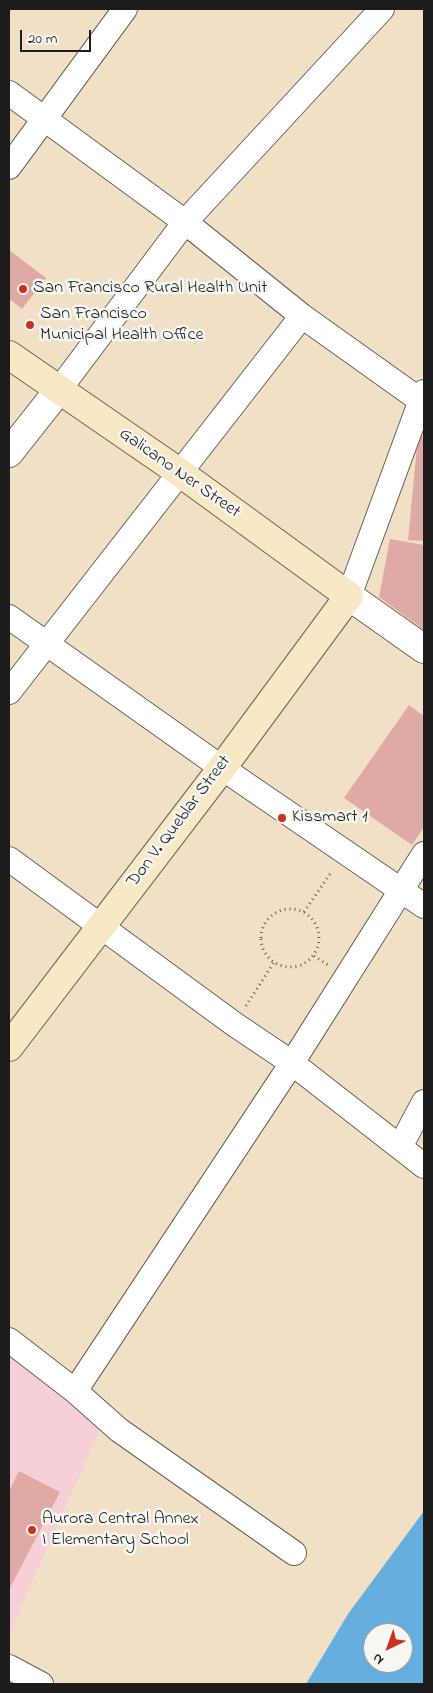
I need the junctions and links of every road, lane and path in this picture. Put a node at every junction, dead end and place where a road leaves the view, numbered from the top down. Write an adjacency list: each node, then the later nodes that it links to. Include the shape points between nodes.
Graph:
1 (125, 9): 4 (street)
2 (382, 9): 6 (street)
3 (9, 93): 4 (street)
4 (42, 120): 5 (street); 6 (street)
5 (9, 167)
6 (185, 222): 7 (street); 9 (street)
7 (302, 316): 10 (street); 12 (street)
8 (9, 355): 9 (main road, Galicano Ner Street)
9 (58, 391): 11 (street); 12 (main road, Galicano Ner Street)
10 (423, 399): 13 (street)
11 (9, 453)
12 (178, 472): 13 (main road, Galicano Ner Street); 15 (street)
13 (349, 596): 16 (street); 18 (main road, Don V. Queblar Street)
14 (9, 617): 15 (street)
15 (48, 644): 17 (street); 18 (street)
16 (424, 649)
17 (9, 692)
18 (222, 768): 19 (street); 25 (main road, Don V. Queblar Street)
19 (345, 851): 22 (street); 24 (path)
20 (424, 854): 22 (street)
21 (9, 859): 25 (street)
22 (402, 890): 23 (street); 29 (street)
23 (424, 906)
24 (304, 912): 26 (path, via 285,909 276,913 264,926 262,944); 26 (path, via 318,927 320,937 314,956 297,967)
25 (100, 926): 27 (street); 28 (main road, Don V. Queblar Street)
26 (274, 962): 27 (path)
27 (234, 1024): 29 (street)
28 (9, 1047)
29 (292, 1063): 31 (street); 34 (street)
30 (424, 1102): 31 (street)
31 (400, 1147): 32 (street)
32 (424, 1166)
33 (9, 1340): 34 (street)
34 (75, 1391): 35 (street, via 119,1430)
35 (294, 1553)
36 (9, 1667): 37 (street)
37 (41, 1684)

